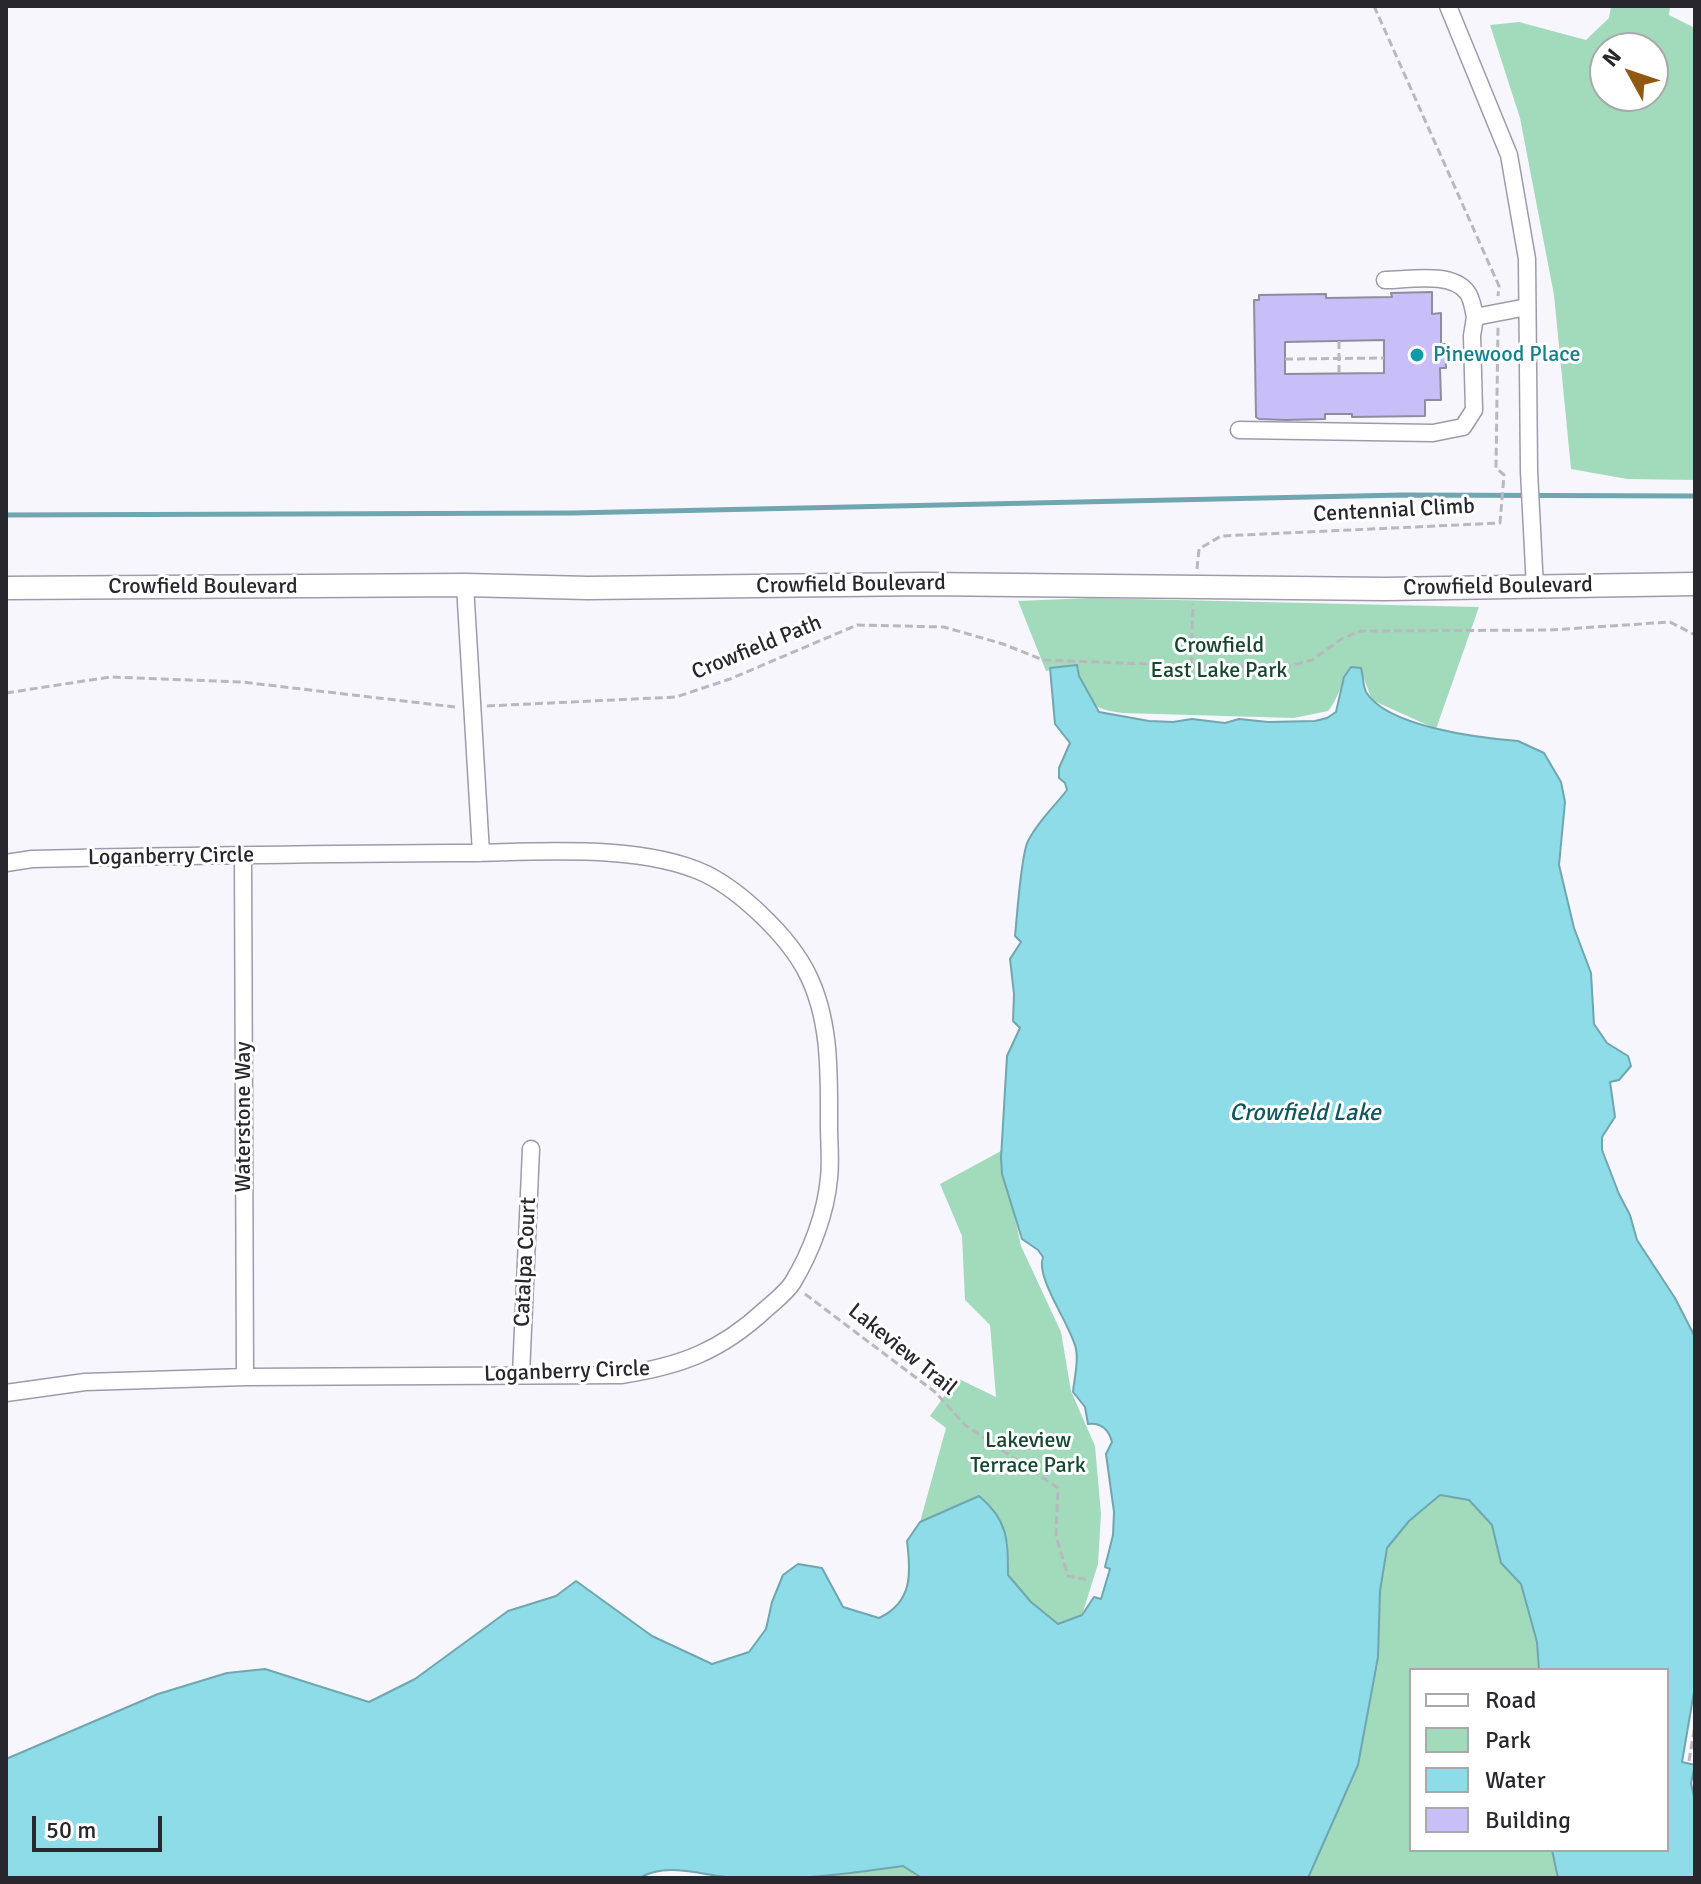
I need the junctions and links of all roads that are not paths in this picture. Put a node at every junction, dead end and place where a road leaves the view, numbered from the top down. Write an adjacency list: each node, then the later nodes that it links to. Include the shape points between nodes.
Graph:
1 (1448, 6): 3 (street, via 1509,155 1527,259)
2 (1385, 280): 4 (street, via 1458,283 1469,294)
3 (1527, 307): 4 (street); 9 (street)
4 (1475, 317): 5 (street, via 1474,410 1463,427 1433,433)
5 (1239, 430)
6 (1695, 584): 9 (main road, Crowfield Boulevard)
7 (465, 585): 8 (main road, Crowfield Boulevard); 9 (main road, Crowfield Boulevard); 10 (street)
8 (6, 588)
9 (1535, 588)
10 (481, 853): 11 (street, Loganberry Circle); 14 (street, Loganberry Circle, via 627,853 707,875 736,894 788,945 807,973 822,1015 829,1064 829,1179 821,1218 792,1285 745,1329 705,1354 662,1369 621,1375)
11 (243, 857): 12 (street, Loganberry Circle); 15 (street, Waterstone Way)
12 (6, 863)
13 (531, 1149): 14 (street, Catalpa Court)
14 (521, 1374): 15 (street, Loganberry Circle)
15 (245, 1377): 16 (street, Loganberry Circle, via 85,1382)
16 (6, 1393)

